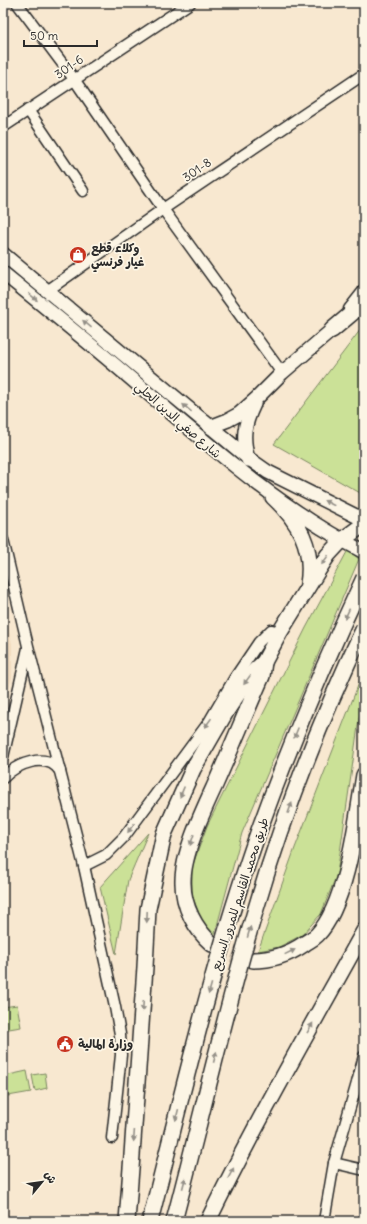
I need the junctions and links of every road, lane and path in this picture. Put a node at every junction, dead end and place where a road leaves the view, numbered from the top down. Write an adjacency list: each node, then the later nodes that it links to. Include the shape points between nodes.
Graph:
1 (17, 3): 4 (street)
2 (190, 3): 4 (street, 301-6)
3 (364, 74): 8 (street, 301-8)
4 (74, 79): 5 (street, 301-6); 8 (street)
5 (28, 110): 6 (street, 301-6); 7 (street)
6 (3, 127)
7 (84, 191)
8 (163, 209): 12 (street, 301-8); 15 (street)
9 (3, 254): 12 (main road, شارع صفي الدين الحلي)
10 (3, 272): 19 (main road, شارع صفي الدين الحلي, one-way to 19)
11 (364, 290): 14 (street)
12 (47, 291): 17 (main road, شارع صفي الدين الحلي, one-way to 12)
13 (364, 303): 14 (highway)
14 (332, 330): 15 (main road)
15 (282, 373): 16 (main road)
16 (256, 398): 17 (main road, via 239,414); 18 (main road, via 244,432)
17 (210, 426): 18 (main road, شارع صفي الدين الحلي)
18 (248, 458): 19 (main road, via 255,475); 20 (main road, شارع صفي الدين الحلي, one-way to 18, via 268,472)
19 (273, 497): 23 (main road, شارع صفي الدين الحلي); 26 (highway, via 286,509 304,538 310,572)
20 (364, 520)
21 (364, 524): 23 (highway)
22 (3, 540): 29 (street)
23 (342, 541): 24 (main road, شارع صفي الدين الحلي); 26 (highway, one-way to 26, via 328,555)
24 (364, 552)
25 (364, 578): 45 (highway, طريق محمد القاسم للمرور السريع, one-way to 45, bridge, via 330,651 258,834 209,990)
26 (307, 589): 28 (highway)
27 (364, 628): 46 (highway, طريق محمد القاسم للمرور السريع, one-way to 27, bridge, via 254,914 310,753)
28 (280, 632): 30 (highway); 35 (street, one-way to 35, via 271,630 259,642 209,722 124,837 106,855)
29 (28, 646): 31 (street); 32 (street)
30 (264, 662): 37 (highway, one-way to 37, via 262,676 199,822 185,861 183,882 186,904 193,921); 44 (highway, one-way to 44, via 251,674 226,710 193,769 164,834 148,909)
31 (3, 756)
32 (60, 772): 34 (street, via 50,762 42,761 27,763 12,770); 35 (street)
33 (364, 775): 38 (highway, one-way to 33, via 282,956 295,951 316,936 327,922 338,900 351,852)
34 (3, 778)
35 (84, 866): 41 (street, via 120,1034 121,1055)
36 (364, 931): 47 (highway, one-way to 36, via 228,1179)
37 (212, 944)
38 (252, 960)
39 (364, 1056): 40 (street)
40 (361, 1084): 42 (street)
41 (112, 1138)
42 (334, 1163): 43 (street); 48 (street)
43 (364, 1170)
44 (127, 1221)
45 (150, 1221)
46 (174, 1221)
47 (208, 1221)
48 (324, 1221)

